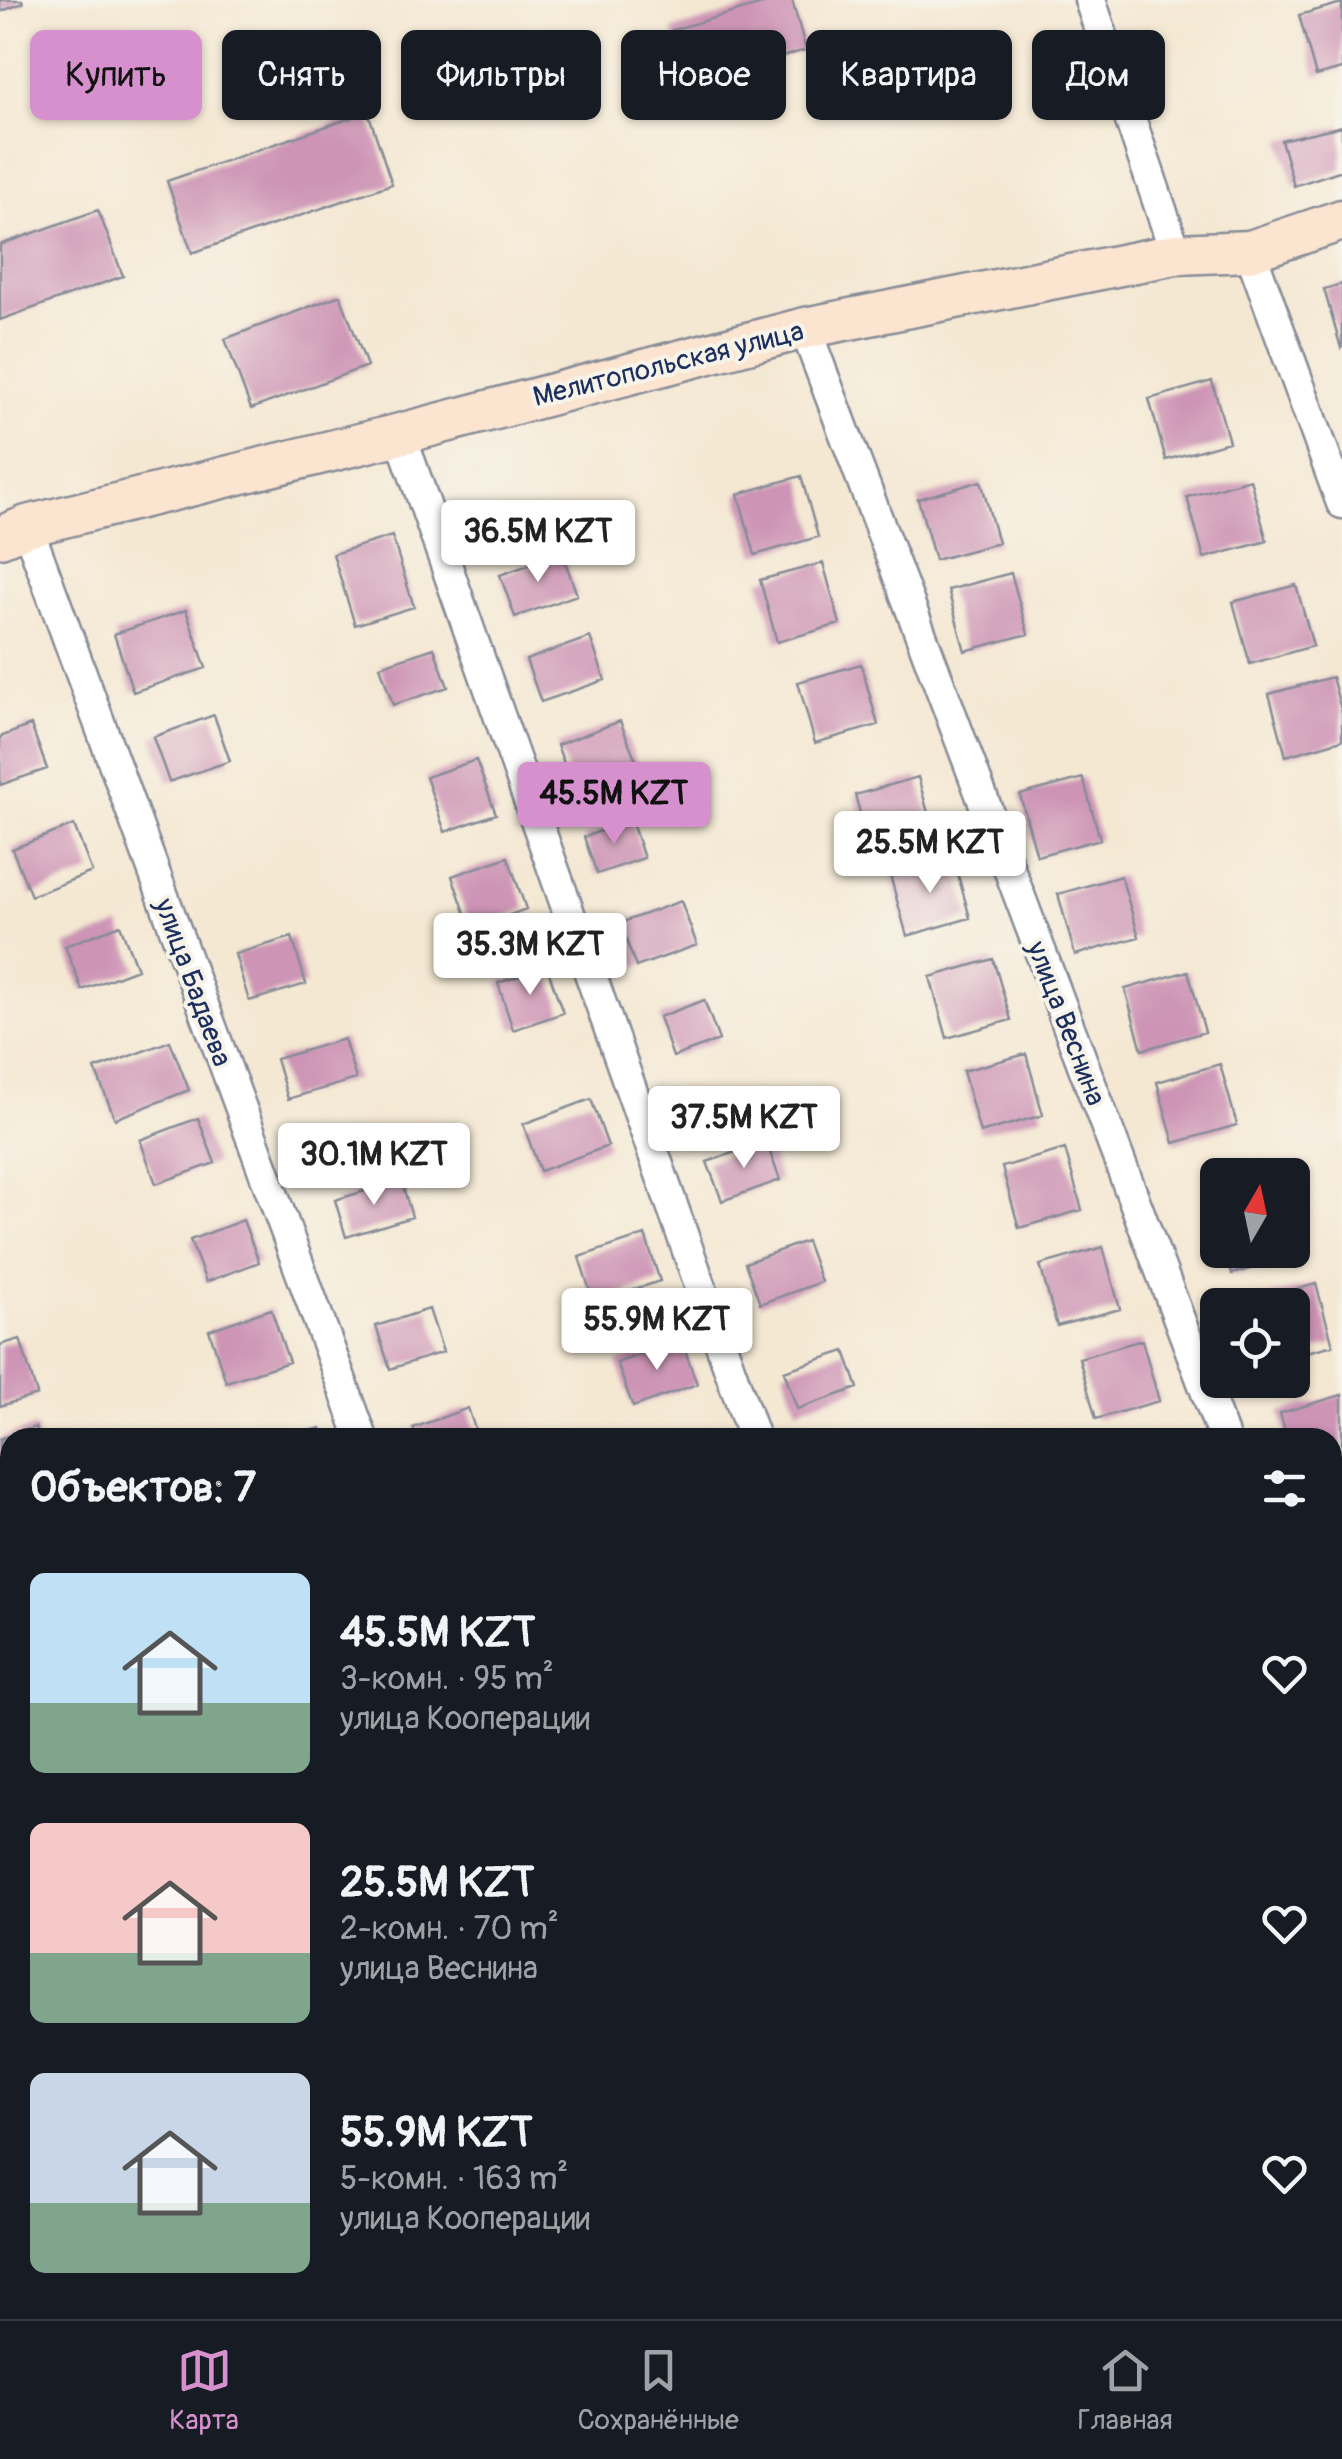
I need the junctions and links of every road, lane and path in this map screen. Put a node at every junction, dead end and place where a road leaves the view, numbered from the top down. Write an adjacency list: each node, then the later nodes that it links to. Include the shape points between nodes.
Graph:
1 (1090, 0): 4 (street)
2 (1342, 220): 3 (street, Мелитопольская улица)
3 (1250, 251): 4 (street, Мелитопольская улица); 7 (street)
4 (1176, 254): 5 (street, Мелитопольская улица)
5 (804, 328): 6 (street, Мелитопольская улица); 11 (street, улица Веснина)
6 (400, 434): 8 (street, Мелитопольская улица); 10 (street)
7 (1342, 503)
8 (14, 531): 9 (street, улица Бадаева)
9 (358, 1428)
10 (750, 1428)
11 (1220, 1428)

